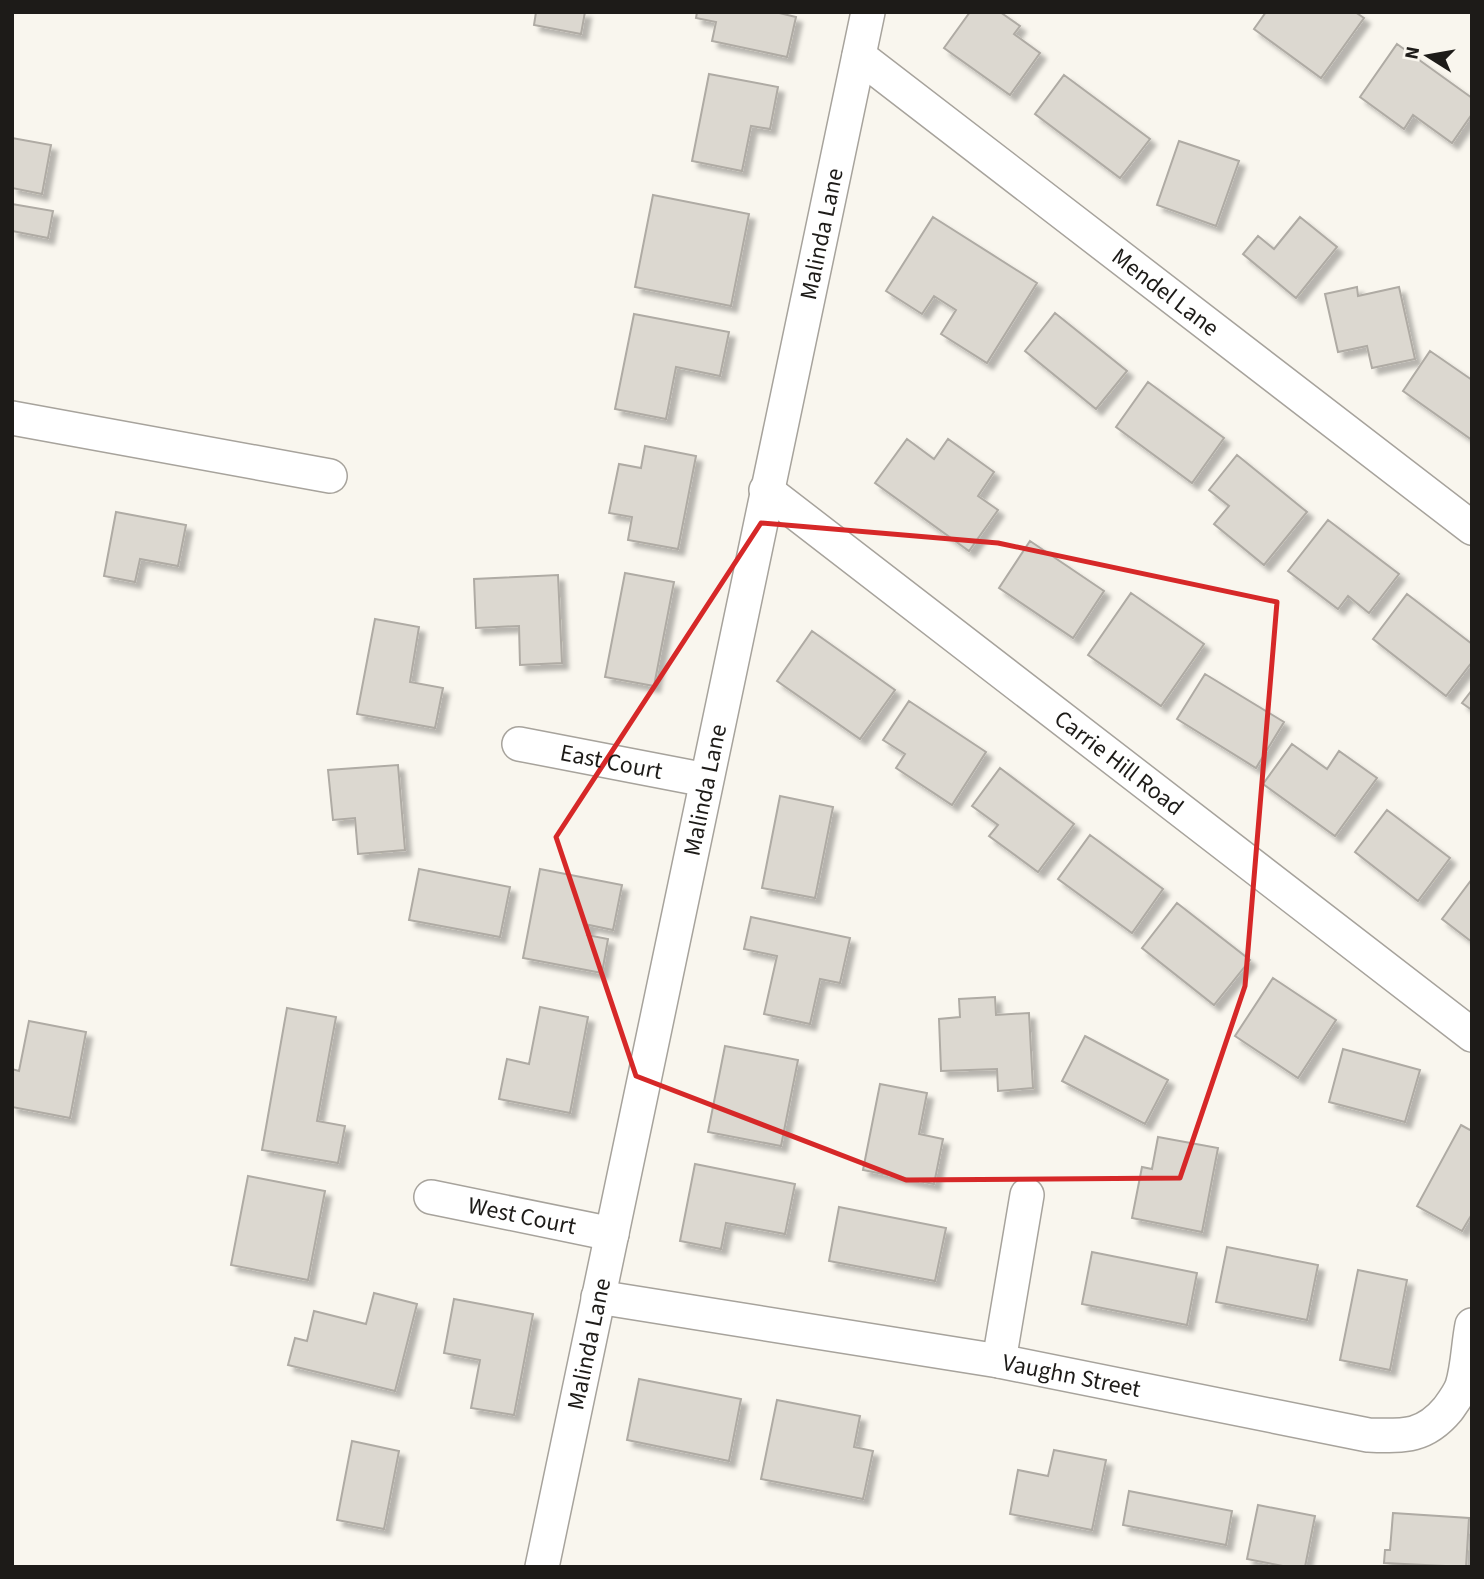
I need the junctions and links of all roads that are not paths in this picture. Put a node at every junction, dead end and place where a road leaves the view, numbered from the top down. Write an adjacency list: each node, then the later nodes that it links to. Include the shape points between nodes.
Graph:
1 (868, 12): 2 (street, Malinda Lane)
2 (859, 55): 5 (street, Malinda Lane); 6 (street, Mendel Lane)
3 (12, 418): 4 (street)
4 (330, 477)
5 (766, 490): 8 (street, Malinda Lane); 9 (street, Carrie Hill Road)
6 (1472, 528)
7 (519, 744): 8 (street, East Court)
8 (705, 780): 12 (street, Malinda Lane)
9 (1472, 1035)
10 (1027, 1195): 15 (street)
11 (431, 1197): 12 (street, West Court)
12 (612, 1234): 13 (street, Malinda Lane)
13 (598, 1297): 15 (street, Vaughn Street); 16 (street, Malinda Lane)
14 (1472, 1325): 15 (street, Vaughn Street, via 1462,1386 1453,1402 1438,1421 1421,1432 1400,1436 1368,1434)
15 (999, 1361)
16 (542, 1567)

